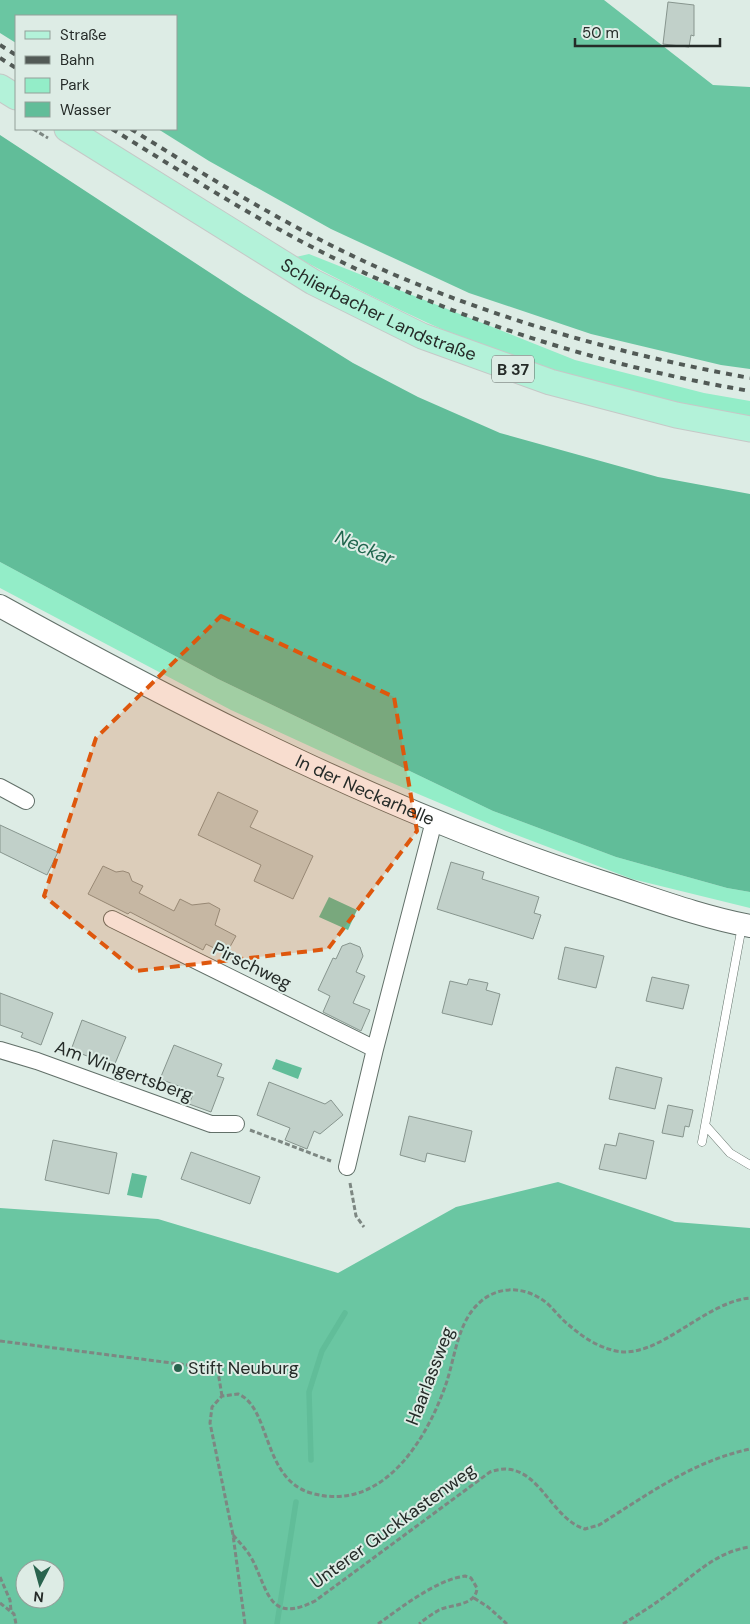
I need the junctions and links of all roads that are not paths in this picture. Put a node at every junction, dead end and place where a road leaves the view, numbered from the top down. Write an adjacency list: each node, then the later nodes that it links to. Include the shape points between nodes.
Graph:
1 (0, 87): 2 (main road)
2 (15, 96)
3 (70, 130): 4 (main road, Schlierbacher Landstraße / B 37, via 313,282 422,336 550,382)
4 (750, 429)
5 (0, 606): 8 (main road, In der Neckarhelle, via 304,764)
6 (0, 787): 7 (street)
7 (26, 801)
8 (434, 821): 10 (main road, In der Neckarhelle, via 556,868); 11 (street)
9 (112, 919): 11 (street, Pirschweg)
10 (746, 926): 14 (lane)
11 (374, 1049): 16 (street)
12 (0, 1050): 13 (street, Am Wingertsberg, via 211,1124)
13 (236, 1124)
14 (706, 1126): 15 (lane); 17 (lane, via 730,1153)
15 (702, 1142)
16 (339, 1164)
17 (750, 1165)

